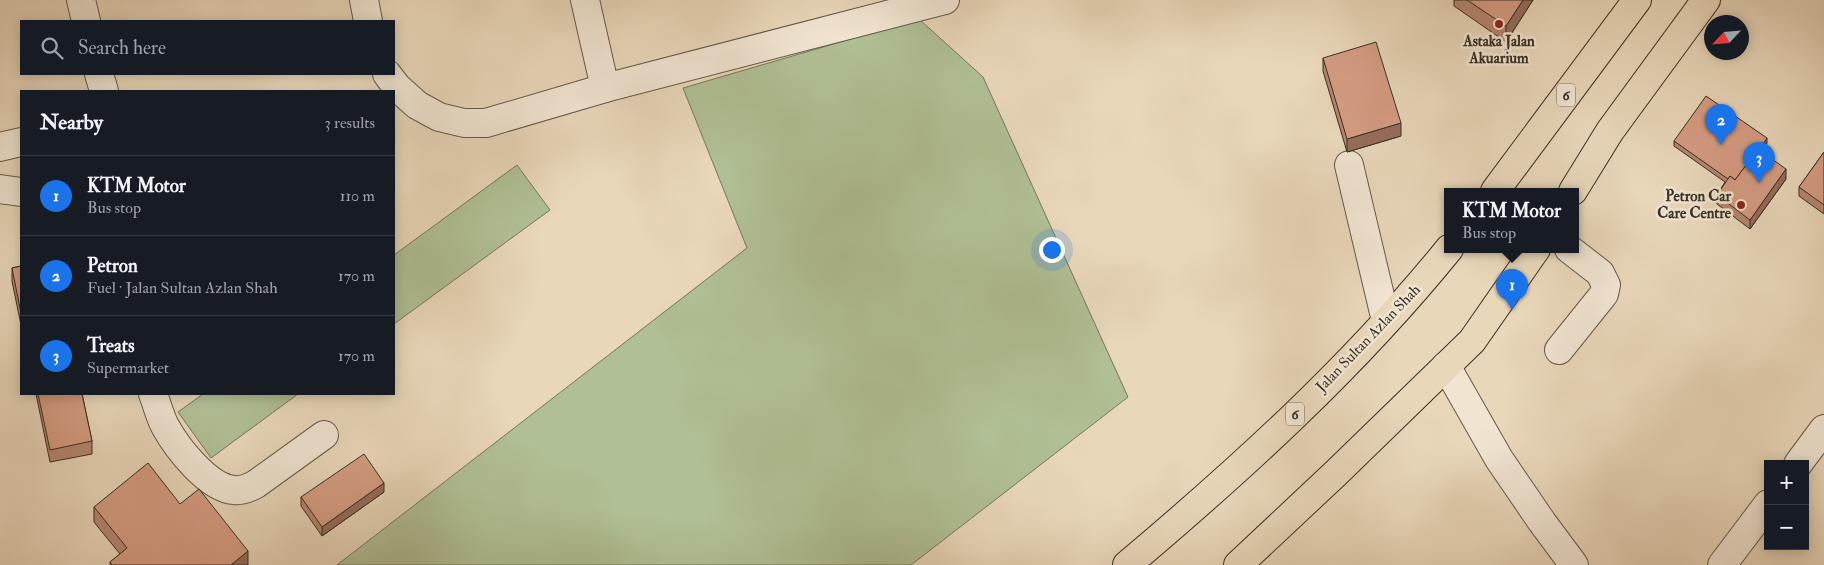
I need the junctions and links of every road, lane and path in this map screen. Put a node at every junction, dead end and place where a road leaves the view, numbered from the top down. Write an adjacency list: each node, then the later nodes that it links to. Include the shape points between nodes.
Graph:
1 (81, 0): 6 (street)
2 (945, 0): 9 (street)
3 (1637, 0): 14 (highway, 6)
4 (1706, 0): 15 (highway, via 1610,131)
5 (587, 9): 9 (street)
6 (86, 20)
7 (99, 75): 10 (street)
8 (388, 75): 9 (street, via 417,105 439,117 464,122 486,123)
9 (605, 88)
10 (104, 90)
11 (20, 142): 12 (street)
12 (0, 147)
13 (1349, 165): 21 (street)
14 (1497, 188)
15 (1575, 188)
16 (0, 189): 17 (street)
17 (20, 192)
18 (1446, 253): 21 (highway, Jalan Sultan Azlan Shah / 6)
19 (1533, 253): 23 (highway, via 1472,341)
20 (1574, 253): 22 (street, via 1600,272 1606,284 1604,294)
21 (1386, 321): 29 (highway, Jalan Sultan Azlan Shah / 6, via 1256,453)
22 (1559, 350)
23 (1446, 366): 30 (highway); 31 (street, via 1499,459)
24 (153, 395): 26 (street, via 164,424 177,446 192,463 225,488 246,489 256,484)
25 (1824, 429): 27 (street)
26 (324, 435)
27 (1801, 460)
28 (1767, 505): 32 (street)
29 (1127, 565)
30 (1238, 565)
31 (1574, 565)
32 (1722, 565)

